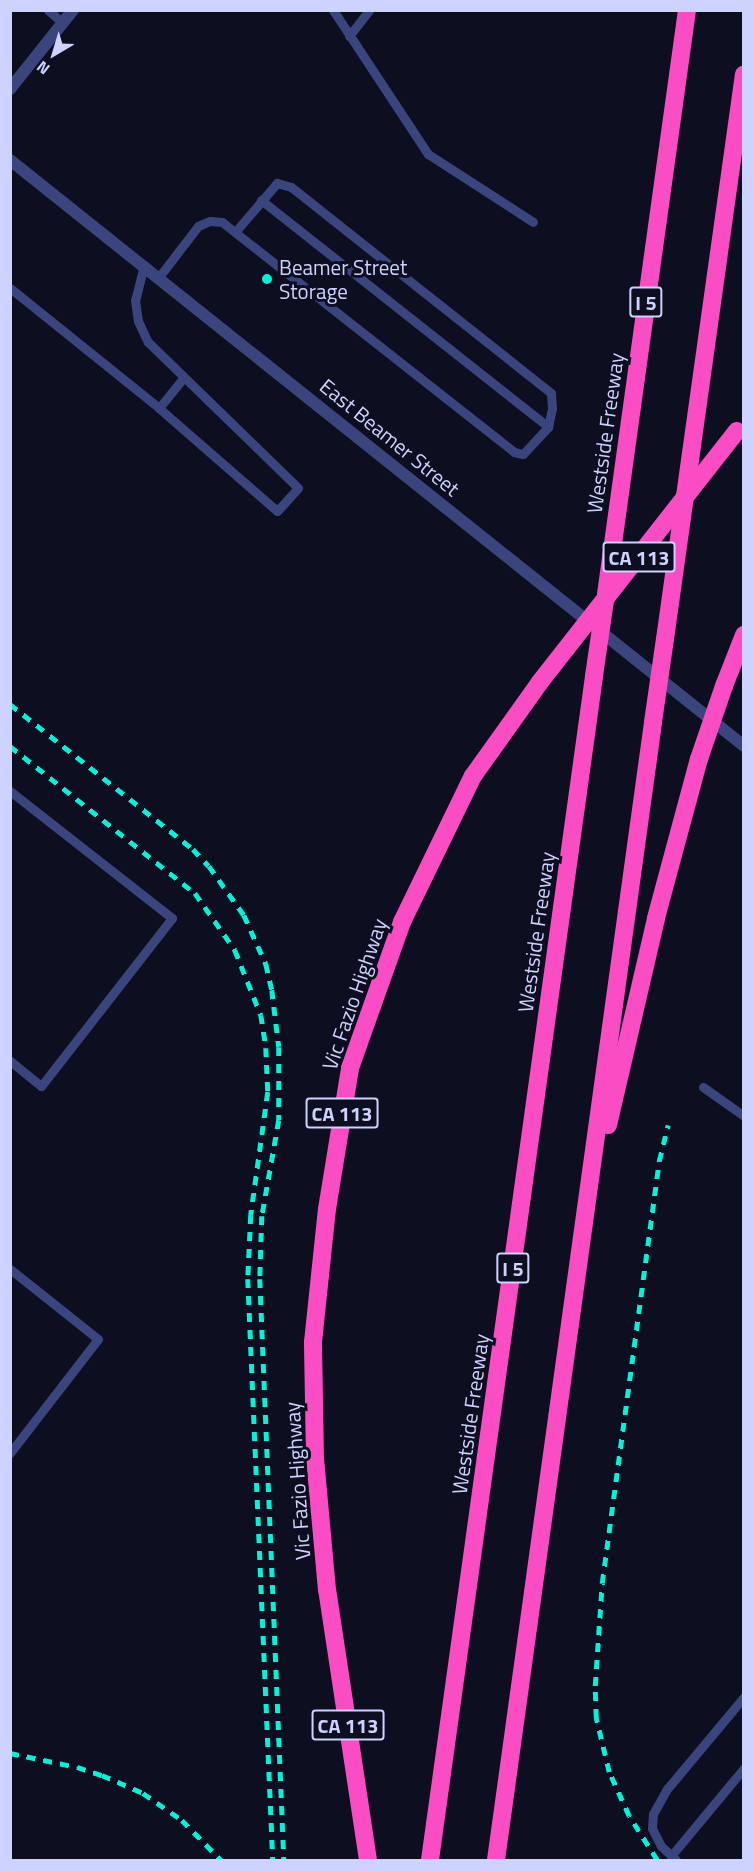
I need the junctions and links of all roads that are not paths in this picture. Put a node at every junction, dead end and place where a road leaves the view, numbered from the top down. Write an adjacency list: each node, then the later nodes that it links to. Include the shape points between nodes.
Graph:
1 (48, 10): 6 (lane)
2 (73, 10): 6 (street)
3 (333, 10): 7 (lane)
4 (369, 10): 7 (lane)
5 (687, 10): 34 (highway, Westside Freeway / I 5, bridge)
6 (63, 23): 9 (street)
7 (350, 36): 12 (lane, via 428,154)
8 (744, 74): 27 (highway, bridge)
9 (10, 89)
10 (10, 160): 14 (street, East Beamer Street)
11 (261, 200): 13 (lane); 19 (lane); 19 (lane, via 277,183 291,187 514,363 551,393)
12 (533, 222)
13 (236, 231): 15 (lane, via 210,220 198,226); 19 (lane, via 514,452 523,454)
14 (144, 265): 15 (street, East Beamer Street); 17 (lane, via 135,300 138,321 148,342)
15 (159, 277): 22 (street, East Beamer Street)
16 (10, 288): 18 (lane)
17 (183, 378): 18 (lane); 18 (lane, via 298,488 277,511)
18 (159, 408)
19 (548, 427)
20 (740, 427): 33 (highway, Vic Fazio Highway / CA 113, bridge, via 540,682 473,776 402,922 350,1068 327,1209 314,1342 315,1459 327,1590)
21 (744, 635): 27 (highway, bridge, via 699,759)
22 (744, 746)
23 (10, 791): 24 (lane, via 172,918 41,1086)
24 (10, 1062)
25 (704, 1087): 26 (lane)
26 (744, 1116)
27 (587, 1205): 35 (highway)
28 (10, 1269): 29 (lane, via 98,1339)
29 (10, 1453)
30 (744, 1697): 32 (lane, via 667,1789 653,1814 652,1828 661,1846)
31 (744, 1768): 32 (lane)
32 (674, 1858)
33 (368, 1860)
34 (430, 1860)
35 (496, 1860)

